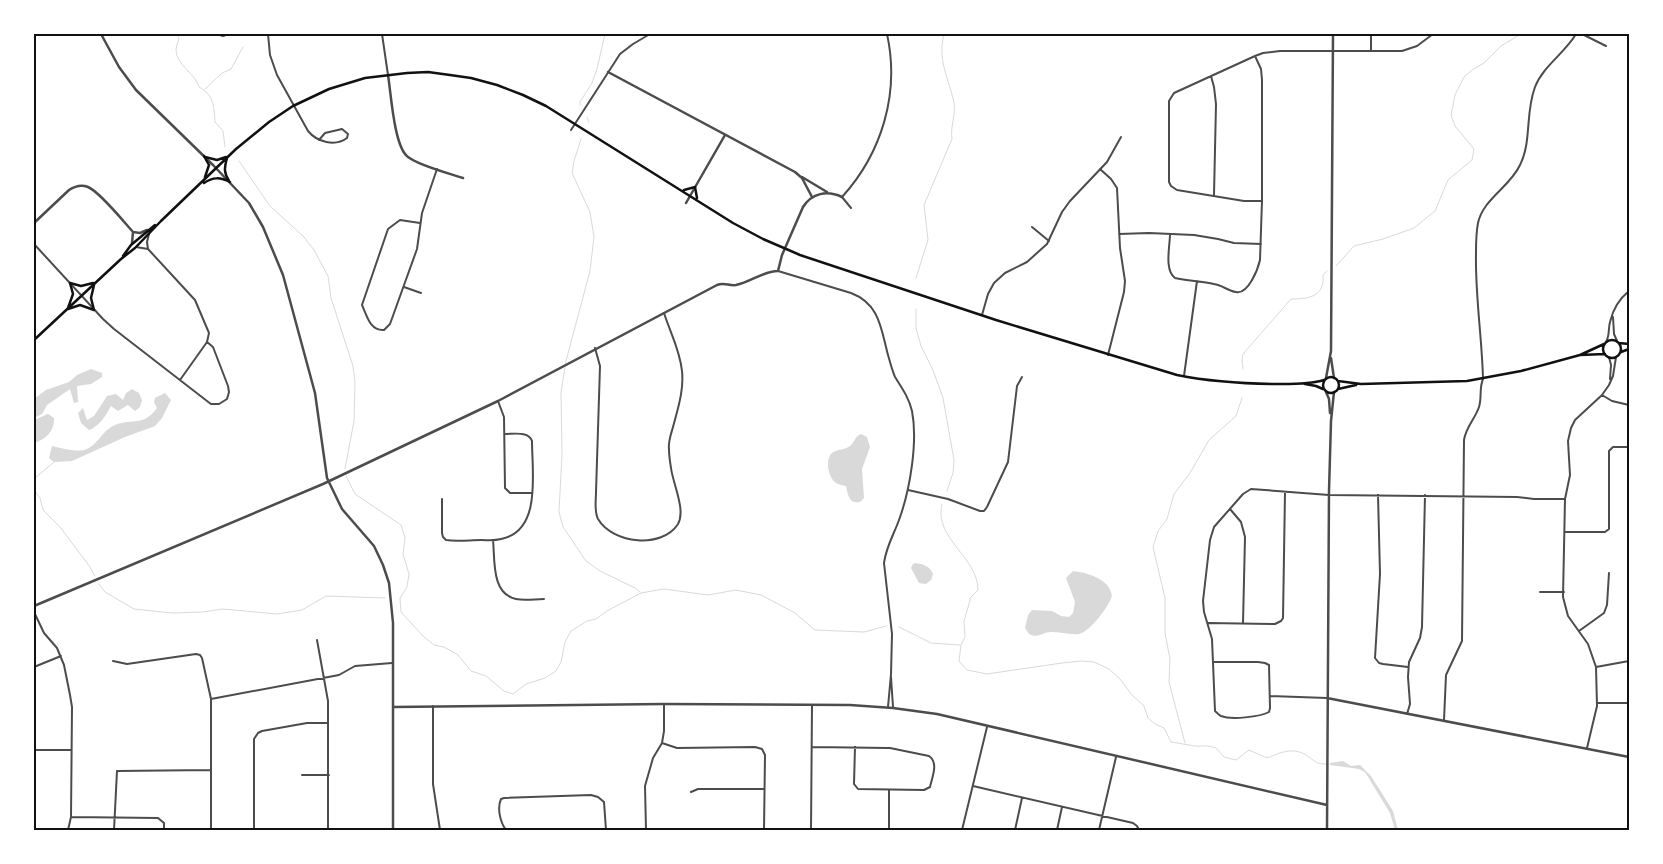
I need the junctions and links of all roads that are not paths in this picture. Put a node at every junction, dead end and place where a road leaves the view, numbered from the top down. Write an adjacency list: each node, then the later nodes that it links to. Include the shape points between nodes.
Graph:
1 (101, 34): 26 (street, via 136,90)
2 (218, 34): 3 (street)
3 (228, 34)
4 (268, 34): 20 (street, via 274,68)
5 (382, 34): 18 (street)
6 (650, 34): 17 (street, via 620,54)
7 (887, 34): 41 (street, via 891,79 885,121 868,162)
8 (1333, 34): 14 (street)
9 (1371, 34): 15 (street)
10 (1433, 34): 15 (street, via 1407,50)
11 (1576, 34): 92 (street, via 1538,80 1520,165 1484,208 1476,230)
12 (1582, 34): 13 (street)
13 (1606, 46)
14 (1333, 50): 15 (street); 16 (street, via 1274,51); 81 (street)
15 (1370, 51)
16 (1255, 56): 19 (street); 43 (street, via 1262,80)
17 (608, 72): 21 (street); 23 (street)
18 (388, 75): 20 (main road, via 349,83); 21 (main road, via 428,72 472,78 523,95); 29 (street, via 401,147 408,158)
19 (1211, 76): 39 (street, via 1216,104); 39 (street, via 1174,93 1169,101 1169,182 1177,190)
20 (294, 106): 25 (street, via 308,131); 27 (main road, via 269,122)
21 (574, 123): 22 (street); 36 (main road)
22 (571, 130)
23 (725, 135): 31 (street); 35 (street)
24 (1121, 137): 30 (street)
25 (319, 140): 25 (street, via 325,133 342,129 348,134 346,140)
26 (204, 156): 27 (main road, via 217,160); 28 (street); 34 (main road, via 209,165 208,172)
27 (228, 157): 28 (main road); 33 (main road, via 225,174)
28 (216, 168): 33 (street); 34 (main road)
29 (437, 169): 32 (street); 47 (street)
30 (1100, 169): 51 (street, via 1117,188); 53 (street, via 1062,212)
31 (800, 176): 37 (street); 40 (street)
32 (463, 178)
33 (230, 182): 34 (main road, via 216,178); 107 (street, via 255,212 283,275 315,393)
34 (198, 186): 50 (main road)
35 (694, 188): 36 (main road); 38 (street); 42 (main road)
36 (683, 190): 38 (main road)
37 (828, 193): 40 (street); 41 (street)
38 (690, 195): 42 (main road); 44 (street)
39 (1214, 195): 43 (street)
40 (812, 197): 59 (street, via 803,207)
41 (842, 197): 45 (street)
42 (698, 200): 59 (main road, via 742,228)
43 (1262, 201): 55 (street)
44 (686, 203)
45 (851, 208)
46 (34, 222): 49 (street, via 69,190 83,186 93,190)
47 (420, 223): 65 (street, via 417,249); 65 (street, via 400,220 388,229 362,302 376,330 384,330 390,324)
48 (1032, 227): 53 (street)
49 (133, 232): 50 (street); 56 (street)
50 (149, 232): 56 (main road); 57 (main road); 58 (street)
51 (1119, 234): 52 (street); 84 (street, via 1124,292)
52 (1170, 234): 55 (street); 62 (street, via 1170,273 1175,278)
53 (1049, 241): 72 (street, via 1027,262 1004,273 994,283)
54 (34, 244): 63 (street)
55 (1261, 244): 62 (street, via 1258,269 1243,291)
56 (131, 246): 60 (main road)
57 (135, 248): 58 (street); 60 (main road)
58 (148, 249): 75 (street, via 195,300 209,333)
59 (785, 249): 61 (street); 72 (main road)
60 (121, 259): 64 (main road)
61 (778, 271): 71 (street, via 736,285 718,284); 108 (street, via 855,294 874,310 892,369 912,412)
62 (1196, 282): 88 (street)
63 (70, 283): 64 (main road, via 84,286); 68 (street); 69 (main road, via 72,294)
64 (95, 283): 68 (main road); 70 (main road, via 91,298)
65 (404, 287): 67 (street)
66 (1629, 291): 73 (street, via 1618,303)
67 (421, 293)
68 (81, 296): 69 (main road); 70 (street)
69 (67, 309): 70 (main road, via 80,305); 74 (main road)
70 (94, 310): 93 (street, via 114,330)
71 (664, 313): 79 (street); 79 (street, via 677,345 682,372 682,392 668,447 681,514 679,523 661,538 632,540 617,536 598,519 600,366)
72 (982, 315): 84 (main road)
73 (1613, 316): 76 (street); 77 (street)
74 (34, 340)
75 (207, 342): 93 (street); 93 (street, via 214,348 228,386 227,399 211,404)
76 (1618, 342): 77 (main road, via 1611,340); 78 (main road); 82 (main road)
77 (1605, 343): 83 (main road); 85 (main road)
78 (1629, 344)
79 (595, 348): 102 (street)
80 (1629, 349): 82 (main road)
81 (1331, 351): 90 (street); 91 (street)
82 (1620, 353): 87 (main road)
83 (1605, 354): 85 (main road); 86 (main road)
84 (1108, 355): 88 (main road)
85 (1580, 355): 92 (main road)
86 (1609, 357): 87 (main road); 94 (street)
87 (1616, 357): 94 (street)
88 (1184, 376): 96 (main road, via 1217,381)
89 (1022, 377): 108 (street, via 1017,386 1008,462 984,510)
90 (1334, 378): 91 (main road); 95 (main road)
91 (1325, 379): 96 (main road); 99 (main road, via 1322,384)
92 (1483, 379): 97 (main road); 114 (street, via 1479,408 1464,436)
93 (180, 380)
94 (1610, 380): 101 (street)
95 (1338, 381): 97 (main road); 98 (main road)
96 (1301, 384): 99 (main road)
97 (1361, 384): 98 (main road)
98 (1338, 388): 100 (main road)
99 (1325, 391): 100 (main road); 104 (street, via 1329,399)
100 (1334, 392): 104 (street)
101 (1602, 396): 103 (street); 116 (street, via 1581,413 1571,428 1567,450 1570,475)
102 (498, 401): 105 (street, via 504,414); 107 (street)
103 (1629, 406)
104 (1330, 421): 111 (street)
105 (505, 434): 110 (street, via 525,434 531,438); 110 (street, via 506,489 510,493)
106 (1629, 446): 118 (street, via 1613,447 1609,451 1609,529 1605,532)
107 (328, 481): 124 (street); 134 (street, via 342,509 374,546 385,570 392,601)
108 (908, 490): 138 (street, via 884,563 892,634)
109 (1285, 492): 111 (street); 117 (street, via 1250,489); 127 (street, via 1283,618 1276,624)
110 (532, 493): 119 (street, via 531,510 523,525 510,536)
111 (1329, 495): 112 (street); 141 (street)
112 (1378, 495): 113 (street); 137 (street, via 1380,574 1375,658 1379,663)
113 (1425, 495): 114 (street); 137 (street, via 1422,627)
114 (1463, 496): 116 (street); 152 (street, via 1462,642 1446,675)
115 (442, 499): 119 (street, via 444,539)
116 (1564, 499): 118 (street)
117 (1230, 509): 126 (street, via 1214,527 1210,540 1203,601); 127 (street, via 1240,522 1245,537)
118 (1565, 532): 122 (street)
119 (493, 540): 123 (street, via 497,578 502,591 515,599)
120 (1609, 573): 128 (street, via 1604,613)
121 (1540, 592): 122 (street)
122 (1564, 592): 128 (street, via 1568,616)
123 (544, 599)
124 (34, 606)
125 (34, 612): 130 (street)
126 (1208, 623): 127 (street); 133 (street)
127 (1243, 623)
128 (1579, 631): 136 (street, via 1588,644)
129 (317, 640): 139 (street)
130 (60, 656): 135 (street); 160 (street, via 72,708)
131 (113, 661): 142 (street, via 127,664 200,655)
132 (1629, 661): 136 (street)
133 (1213, 662): 140 (street, via 1269,665); 140 (street, via 1215,711 1220,716 1262,715 1269,712)
134 (392, 663): 139 (street, via 355,666 339,675); 148 (street)
135 (34, 667)
136 (1596, 667): 143 (street)
137 (1408, 668): 151 (street, via 1410,704)
138 (891, 674): 149 (street); 150 (street)
139 (324, 678): 142 (street); 153 (street)
140 (1270, 696): 141 (street)
141 (1327, 698): 151 (street); 171 (street)
142 (211, 699): 163 (street)
143 (1597, 703): 145 (street); 158 (street)
144 (664, 704): 146 (street); 147 (street); 155 (street)
145 (1629, 704)
146 (812, 705): 149 (street); 156 (street)
147 (434, 706): 148 (street); 183 (street, via 433,784)
148 (393, 707): 182 (street)
149 (888, 707): 150 (street)
150 (893, 708): 154 (street, via 936,714)
151 (1407, 714): 152 (street)
152 (1444, 720): 158 (street)
153 (328, 723): 165 (street); 180 (street, via 307,723 256,734)
154 (987, 727): 161 (street); 166 (street)
155 (662, 743): 167 (street, via 678,748 762,749 765,755); 186 (street, via 652,758 645,786)
156 (812, 747): 157 (street); 188 (street)
157 (854, 747): 168 (street, via 856,787); 168 (street, via 894,748 934,759 928,789)
158 (1587, 748): 162 (street)
159 (34, 750): 160 (street)
160 (71, 750): 174 (street)
161 (1116, 757): 171 (street); 173 (street)
162 (1629, 757)
163 (211, 770): 175 (street, via 117,771); 179 (street)
164 (302, 775): 165 (street)
165 (329, 775): 181 (street)
166 (973, 786): 170 (street); 190 (street)
167 (764, 789): 169 (street, via 698,789); 187 (street)
168 (889, 790): 189 (street)
169 (691, 792)
170 (1022, 798): 172 (street); 191 (street)
171 (1326, 805): 195 (street)
172 (1062, 807): 173 (street); 192 (street)
173 (1102, 816): 193 (street); 194 (street, via 1135,824)
174 (71, 817): 175 (street); 176 (street)
175 (115, 818): 177 (street); 178 (street, via 158,818 164,823)
176 (68, 830)
177 (114, 830)
178 (164, 830)
179 (211, 830)
180 (254, 830)
181 (328, 830)
182 (394, 830)
183 (440, 830)
184 (506, 830): 185 (street, via 502,823 501,799 591,795 604,802)
185 (606, 830)
186 (646, 830)
187 (764, 830)
188 (811, 830)
189 (889, 830)
190 (962, 830)
191 (1015, 830)
192 (1057, 830)
193 (1099, 830)
194 (1139, 830)
195 (1326, 830)

